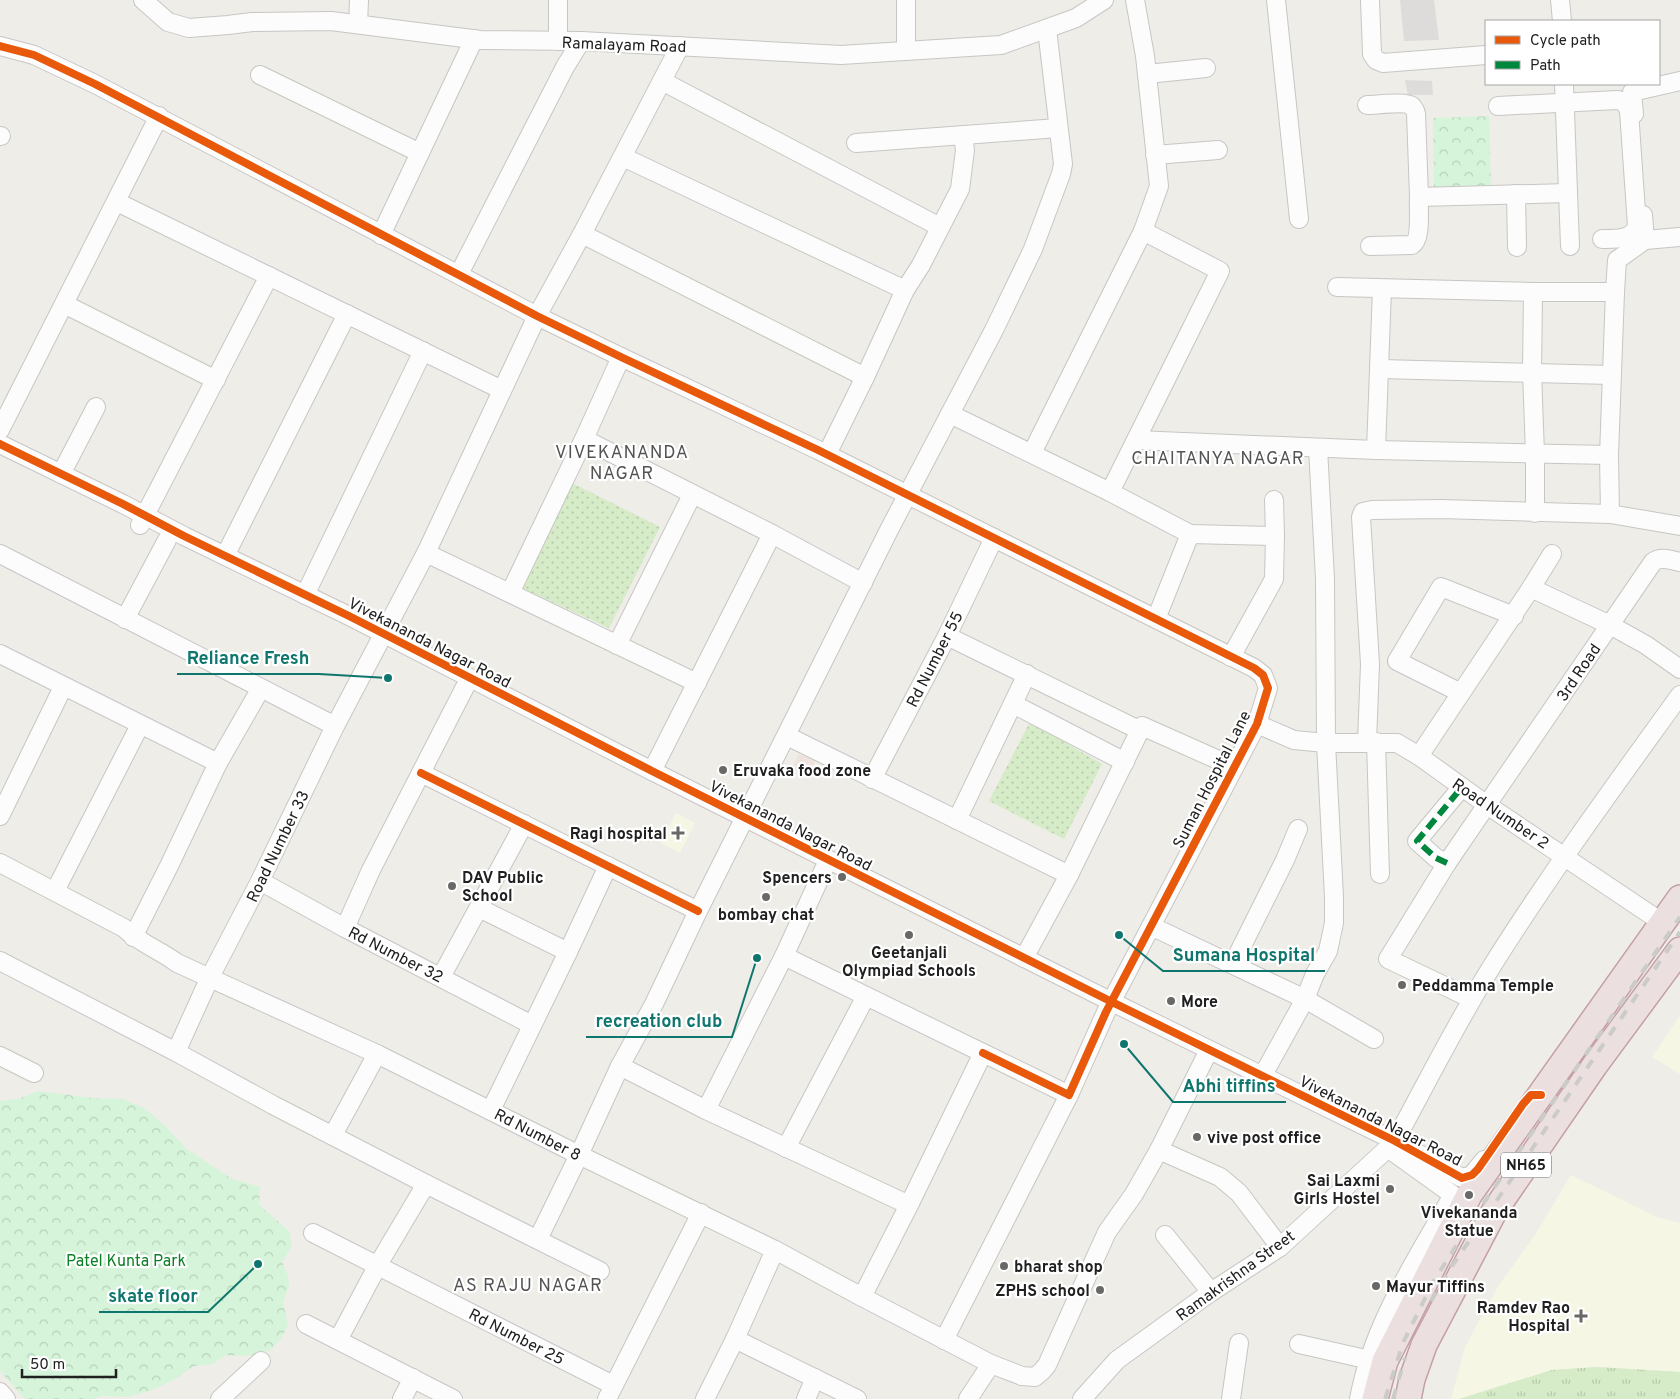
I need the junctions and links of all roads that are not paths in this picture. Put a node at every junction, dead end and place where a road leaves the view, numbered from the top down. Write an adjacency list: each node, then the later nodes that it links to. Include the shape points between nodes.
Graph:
1 (143, 0): 11 (street, Ramalayam Road, via 168,22 189,28 252,22)
2 (359, 0): 11 (street)
3 (558, 0): 14 (street)
4 (906, 0): 18 (street)
5 (1104, 0): 12 (street, Ramalayam Road, via 1076,18)
6 (1135, 0): 21 (street)
7 (1276, 0): 41 (street)
8 (1370, 0): 19 (street, via 1372,54 1376,60 1383,63)
9 (1560, 0): 10 (street)
10 (1562, 20)
11 (358, 24): 13 (street, Ramalayam Road)
12 (1047, 29): 18 (street, Ramalayam Road, via 1001,45); 30 (street)
13 (474, 39): 14 (street, Ramalayam Road); 34 (street)
14 (558, 41): 15 (street, Ramalayam Road)
15 (581, 41): 17 (street, Ramalayam Road); 52 (street)
16 (0, 46): 29 (street, Suman Hospital Lane, via 34,55)
17 (680, 46): 18 (street, Ramalayam Road, via 841,55); 23 (street, Road Number 33)
18 (906, 51)
19 (1485, 55)
20 (1206, 68): 21 (street)
21 (1146, 74): 35 (street)
22 (260, 75): 34 (street)
23 (662, 81): 36 (street, Road Number 33); 42 (street)
24 (1680, 82): 48 (street, via 1632,92)
25 (1564, 85): 26 (street)
26 (1564, 103): 28 (street); 37 (street); 47 (street, via 1617,100 1623,101 1629,110 1637,226 1628,236)
27 (1367, 105): 39 (street, via 1406,104 1415,110)
28 (1498, 106)
29 (160, 116): 40 (street); 45 (street, Suman Hospital Lane)
30 (1058, 128): 31 (street); 71 (street, via 1063,164 1061,174 1033,250)
31 (963, 135): 32 (street); 42 (street, via 960,189)
32 (856, 142)
33 (1218, 150): 35 (street)
34 (420, 153): 45 (street)
35 (1155, 155): 43 (street, via 1158,186)
36 (622, 157): 44 (street, Road Number 33); 56 (street)
37 (1568, 193): 38 (street); 50 (street)
38 (1516, 194): 39 (street); 51 (street)
39 (1419, 197): 49 (street, via 1415,243)
40 (117, 202): 53 (street); 59 (street)
41 (1299, 219)
42 (940, 228): 56 (street)
43 (1143, 231): 74 (street, via 1220,271); 79 (street)
44 (582, 234): 61 (street, Road Number 33); 67 (street)
45 (381, 235): 52 (street, Suman Hospital Lane)
46 (1680, 237): 48 (street)
47 (1602, 239)
48 (1645, 240): 58 (street, via 1617,260)
49 (1370, 246)
50 (1570, 246)
51 (1517, 247)
52 (459, 274): 61 (street, Suman Hospital Lane)
53 (269, 276): 60 (street); 68 (street)
54 (1337, 287): 55 (street)
55 (1382, 289): 57 (street); 64 (street)
56 (905, 290): 67 (street)
57 (1533, 292): 58 (street); 65 (street)
58 (1615, 292): 66 (street)
59 (64, 304): 68 (street); 72 (street)
60 (347, 314): 62 (street); 100 (street)
61 (537, 316): 63 (street, Suman Hospital Lane); 69 (street, Road Number 33)
62 (423, 351): 69 (street); 105 (street)
63 (621, 357): 73 (street); 80 (street, Suman Hospital Lane)
64 (1380, 369): 65 (street); 77 (street)
65 (1532, 372): 66 (street); 81 (street)
66 (1611, 375): 82 (street)
67 (865, 377): 80 (street)
68 (216, 380): 90 (street)
69 (502, 390): 97 (street, Road Number 33)
70 (96, 407): 83 (street)
71 (950, 414): 79 (street); 86 (street)
72 (0, 430)
73 (584, 439): 85 (street); 104 (street)
74 (1136, 440): 76 (street); 84 (street)
75 (0, 444): 83 (street, Vivekananda Nagar Road)
76 (1318, 448): 77 (street); 130 (street)
77 (1376, 450): 81 (street)
78 (0, 452): 90 (street, Vivekananda Nagar Road, via 121,514)
79 (1032, 453): 84 (street)
80 (827, 454): 86 (street, Suman Hospital Lane)
81 (1535, 454): 82 (street); 88 (street)
82 (1609, 455): 89 (street)
83 (61, 474): 90 (street, Vivekananda Nagar Road, via 123,504)
84 (1110, 492): 93 (street)
85 (692, 495): 92 (street); 112 (street)
86 (907, 495): 95 (street, Suman Hospital Lane); 102 (street)
87 (1274, 500): 94 (street)
88 (1535, 512): 89 (street); 129 (street, via 1441,509 1372,510 1361,514)
89 (1610, 514): 91 (street)
90 (142, 521): 96 (street, Vivekananda Nagar Road); 100 (street, Vivekananda Nagar Road)
91 (1680, 526)
92 (772, 534): 102 (street); 117 (street)
93 (1190, 534): 94 (street); 108 (street)
94 (1275, 536): 114 (street, via 1274,579)
95 (994, 538): 108 (street, Suman Hospital Lane); 110 (street, Rd Number 55)
96 (167, 540): 107 (street); 111 (street, Vivekananda Nagar Road)
97 (426, 553): 104 (street); 111 (street, Road Number 33)
98 (0, 554): 107 (street)
99 (1552, 554): 103 (street)
100 (225, 556): 105 (street, Vivekananda Nagar Road)
101 (1680, 562): 109 (street, 3rd Road, via 1664,558 1653,562)
102 (863, 583): 128 (street)
103 (1531, 588): 106 (street); 109 (street)
104 (510, 593): 112 (street)
105 (305, 595): 111 (street, Vivekananda Nagar Road)
106 (1514, 616): 121 (street); 121 (street, via 1442,587 1397,661)
107 (125, 618): 119 (street)
108 (1156, 619): 114 (street, Suman Hospital Lane)
109 (1610, 625): 115 (street, via 1646,645); 139 (street, 3rd Road)
110 (947, 636): 116 (street); 137 (street, Rd Number 55)
111 (382, 638): 120 (street, Vivekananda Nagar Road); 126 (street, Road Number 33); 135 (street, Vivekananda Nagar Road)
112 (617, 645): 117 (street)
113 (0, 654): 118 (street)
114 (1231, 657): 124 (street, Suman Hospital Lane, via 1263,675 1268,688)
115 (1680, 670)
116 (1027, 674): 123 (street); 127 (street)
117 (697, 683): 135 (street)
118 (63, 687): 125 (street); 140 (street)
119 (261, 688): 126 (street); 133 (street)
120 (465, 688): 136 (street); 142 (street, Vivekananda Nagar Road)
121 (1461, 693): 131 (street)
122 (1680, 695): 145 (street, Ramakrishna Street)
123 (1013, 704): 132 (street); 141 (street)
124 (1256, 724): 130 (street, Road Number 2, via 1294,740); 134 (street, Suman Hospital Lane)
125 (140, 725): 133 (street); 153 (street)
126 (335, 726): 152 (street, Road Number 33)
127 (1140, 730): 132 (street); 134 (street, via 1142,726)
128 (787, 736): 137 (street); 142 (street)
129 (1371, 742): 130 (street, Road Number 2); 131 (street, Road Number 2, via 1397,743); 150 (street)
130 (1326, 743): 171 (street, via 1334,923 1328,951)
131 (1419, 756): 138 (street, Road Number 2)
132 (1125, 762): 151 (street)
133 (218, 763): 160 (street)
134 (1234, 767): 158 (street, Suman Hospital Lane)
135 (652, 771): 142 (street, Vivekananda Nagar Road)
136 (421, 773): 143 (street); 159 (street)
137 (872, 779): 141 (street)
138 (1462, 787): 139 (street, Road Number 2); 147 (street, via 1416,841)
139 (1487, 805): 145 (street, Road Number 2); 147 (street, 3rd Road)
140 (0, 816)
141 (958, 820): 151 (street)
142 (742, 823): 149 (street, Vivekananda Nagar Road); 156 (street); 164 (street, Vivekananda Nagar Road)
143 (524, 824): 148 (street); 155 (street)
144 (1298, 829): 166 (street)
145 (1565, 856): 157 (street, Road Number 2); 170 (street, Ramakrishna Street)
146 (0, 863): 153 (street, Rd Number 8)
147 (1447, 863): 170 (street, 3rd Road, via 1388,959)
148 (608, 866): 156 (street); 162 (street)
149 (824, 869): 163 (street); 172 (street, Vivekananda Nagar Road)
150 (1380, 874)
151 (1069, 875): 164 (street)
152 (260, 881): 159 (street, Rd Number 32); 167 (street, Road Number 33)
153 (55, 891): 160 (street, Rd Number 8, via 124,928)
154 (1680, 898): 157 (highway, NH65)
155 (479, 908): 162 (street); 168 (street)
156 (698, 911): 180 (street, via 654,1004)
157 (1663, 923): 184 (highway, NH65)
158 (1151, 926): 166 (street); 172 (street, Suman Hospital Lane)
159 (345, 928): 168 (street, Rd Number 32)
160 (134, 937): 167 (street, Rd Number 8, via 177,963)
161 (1680, 950): 231 (highway, NH65, via 1495,1210 1424,1345)
162 (568, 952): 173 (street)
163 (784, 956): 169 (street); 186 (street)
164 (1024, 958): 172 (street, Vivekananda Nagar Road)
165 (0, 961): 175 (street)
166 (1233, 964): 171 (street)
167 (210, 977): 175 (street, Road Number 33); 177 (street, Rd Number 8)
168 (441, 977): 173 (street, Rd Number 32)
169 (866, 996): 176 (street); 189 (street)
170 (1472, 998): 188 (street, Ramakrishna Street)
171 (1305, 999): 174 (street); 182 (street)
172 (1109, 1007): 179 (street, Vivekananda Nagar Road); 182 (street, Vivekananda Nagar Road); 183 (street, Suman Hospital Lane)
173 (532, 1025): 185 (street)
174 (1374, 1039)
175 (176, 1052): 187 (street)
176 (983, 1053): 183 (street); 193 (street)
177 (377, 1054): 185 (street, Rd Number 8); 187 (street)
178 (0, 1056): 181 (street)
179 (1205, 1058): 188 (street, Vivekananda Nagar Road, via 1350,1131); 190 (street, Rd Number 8)
180 (620, 1066): 186 (street); 191 (street)
181 (34, 1073)
182 (1264, 1075): 188 (street, Vivekananda Nagar Road)
183 (1069, 1095): 209 (street, Suman Hospital Lane)
184 (1541, 1095): 188 (street, Vivekananda Nagar Road, via 1530,1096 1523,1104 1472,1175 1462,1178); 194 (highway, NH65, via 1469,1195)
185 (491, 1110): 191 (street, Rd Number 8)
186 (706, 1110): 189 (street)
187 (333, 1134): 192 (street)
188 (1391, 1144): 194 (street, Vivekananda Nagar Road); 199 (street, Ramakrishna Street)
189 (786, 1148): 193 (street)
190 (1159, 1150): 199 (street, via 1220,1178 1239,1193); 214 (street, Rd Number 8, via 1107,1232 1042,1371 1034,1377 1022,1376)
191 (580, 1155): 195 (street, Rd Number 8); 198 (street)
192 (426, 1184): 198 (street); 201 (street)
193 (909, 1205): 204 (street)
194 (1456, 1205): 206 (highway, NH65)
195 (701, 1213): 200 (street, Rd Number 8); 218 (street)
196 (314, 1233): 201 (street, Rd Number 25)
197 (1166, 1235): 203 (street)
198 (538, 1239): 202 (street)
199 (1280, 1247): 203 (street, Ramakrishna Street)
200 (775, 1250): 204 (street, Rd Number 8); 207 (street)
201 (378, 1266): 208 (street); 218 (street, Rd Number 25)
202 (600, 1271)
203 (1211, 1292): 227 (street, Ramakrishna Street, via 1117,1360)
204 (862, 1297): 209 (street, Rd Number 8)
205 (306, 1324): 208 (street)
206 (1391, 1328): 212 (street); 230 (highway, NH65)
207 (735, 1339): 216 (street); 223 (street)
208 (338, 1340): 215 (street)
209 (944, 1340): 214 (street, Rd Number 8)
210 (1239, 1343): 228 (street)
211 (1299, 1344): 212 (street)
212 (1370, 1360): 229 (street)
213 (261, 1361): 220 (street)
214 (991, 1364): 226 (street)
215 (413, 1378): 221 (street); 222 (street)
216 (816, 1378): 224 (street); 225 (street)
217 (0, 1392): 219 (street)
218 (610, 1392)
219 (6, 1399)
220 (220, 1399)
221 (402, 1399)
222 (453, 1399)
223 (705, 1399)
224 (806, 1399)
225 (857, 1399)
226 (968, 1399)
227 (1082, 1399)
228 (1231, 1399)
229 (1359, 1399)
230 (1375, 1399)
231 (1408, 1399)

